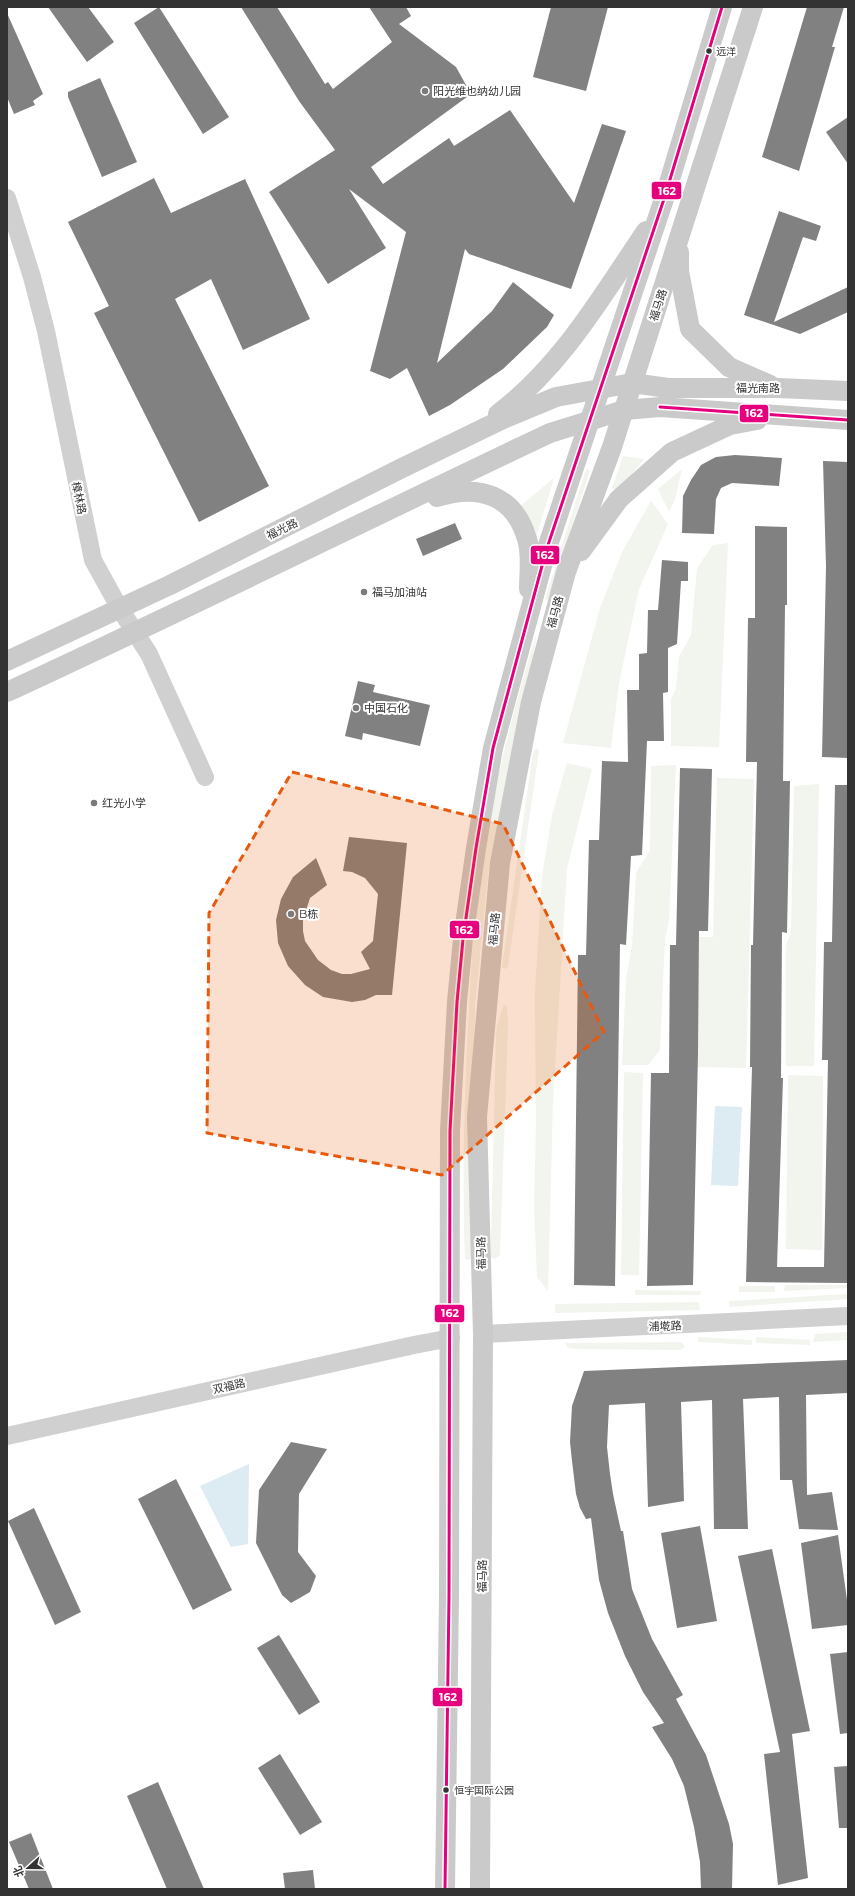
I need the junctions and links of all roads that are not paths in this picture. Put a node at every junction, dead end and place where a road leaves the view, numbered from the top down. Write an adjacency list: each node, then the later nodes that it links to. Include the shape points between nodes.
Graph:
1 (722, 7): 4 (main road)
2 (753, 7): 5 (main road, 福马路)
3 (7, 198): 17 (street, 樟林路, via 46,331 92,554)
4 (660, 209): 8 (main road); 14 (main road, via 604,295 567,345 525,392)
5 (679, 237): 6 (main road, 福马路); 7 (main road, via 679,271 690,329 729,366)
6 (632, 383): 7 (main road, 福光南路, via 668,388); 8 (main road, 福光南路); 10 (main road, 福马路)
7 (778, 388): 9 (main road, 福光南路)
8 (600, 389): 12 (main road); 14 (main road, 福光路, via 556,397)
9 (848, 391)
10 (624, 410): 11 (main road, via 660,406); 12 (main road); 16 (main road, 福马路)
11 (786, 415): 13 (main road); 16 (main road, via 730,425 672,452 619,499)
12 (591, 419): 15 (main road, via 550,433); 18 (main road, via 546,552)
13 (848, 420)
14 (466, 438): 17 (main road, 福光路)
15 (389, 511): 18 (main road, via 448,493 464,491 481,492 507,505 516,516 528,540); 19 (main road)
16 (566, 572): 24 (main road, 福马路, via 531,702 500,863 477,1117)
17 (120, 608): 19 (street, 樟林路); 20 (main road, 福光路)
18 (528, 617): 25 (main road, via 493,748 476,848 457,1002 450,1131)
19 (135, 633): 21 (main road); 22 (street, 樟林路, via 149,654)
20 (7, 661)
21 (7, 692)
22 (205, 777)
23 (848, 1316): 24 (street, 浦墘路)
24 (483, 1334): 28 (main road, 福马路)
25 (451, 1338): 26 (street, 双福路, via 414,1344); 27 (main road)
26 (7, 1436)
27 (446, 1889)
28 (480, 1889)

